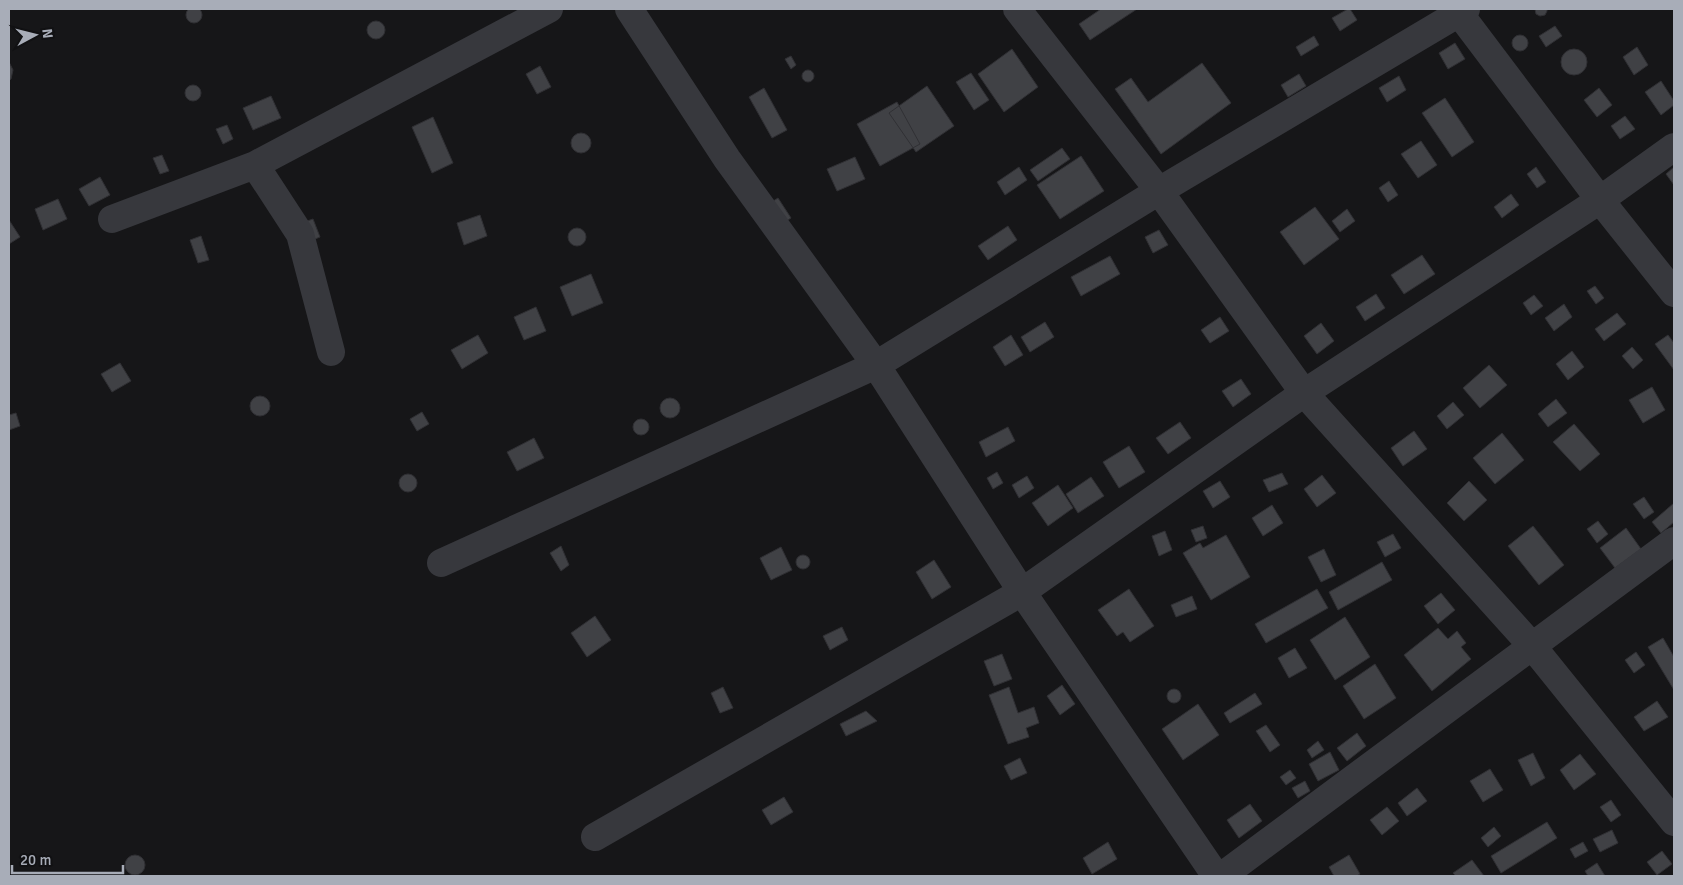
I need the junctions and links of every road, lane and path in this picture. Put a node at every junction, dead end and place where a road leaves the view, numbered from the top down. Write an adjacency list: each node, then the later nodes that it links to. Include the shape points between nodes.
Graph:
1 (550, 9): 6 (street)
2 (629, 9): 12 (street, via 727,159)
3 (1017, 9): 7 (street)
4 (1460, 10): 7 (street); 8 (street)
5 (1674, 146): 8 (street)
6 (254, 165): 9 (street); 11 (street, via 300,234)
7 (1160, 191): 12 (street); 13 (street)
8 (1600, 200): 10 (street); 13 (street)
9 (112, 219)
10 (1674, 293)
11 (331, 352)
12 (876, 365): 15 (street); 16 (street)
13 (1304, 393): 16 (street); 17 (street)
14 (1674, 542): 17 (street)
15 (441, 563)
16 (1022, 592): 19 (street); 20 (street)
17 (1533, 647): 18 (street); 21 (street)
18 (1674, 822)
19 (595, 837)
20 (1216, 876)
21 (1222, 876)

